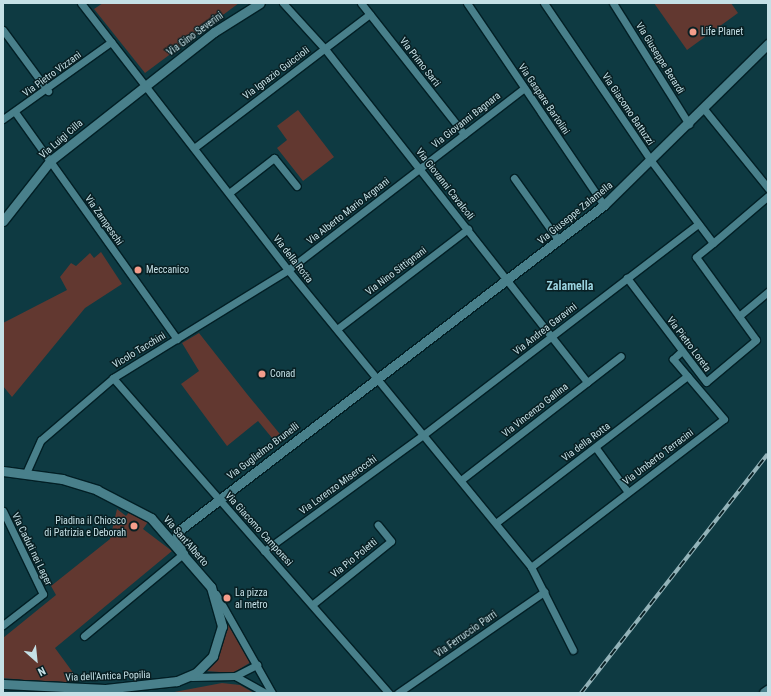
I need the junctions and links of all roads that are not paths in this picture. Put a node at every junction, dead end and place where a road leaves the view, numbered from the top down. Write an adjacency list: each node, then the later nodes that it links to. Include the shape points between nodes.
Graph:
1 (81, 3): 10 (street, Via della Rotta)
2 (260, 3): 13 (street, Via Gino Severini, via 214,32)
3 (283, 3): 12 (street, Via Giovanni Cavalcoli)
4 (361, 3): 8 (street, Via Primo Sarti)
5 (467, 3): 14 (street, Via Gaspare Bartolini)
6 (544, 3): 23 (street, Via Giacomo Battuzzi)
7 (613, 3): 19 (street, Via Giuseppe Berardi)
8 (370, 14): 12 (street, Via Ignazio Guiccioli); 20 (street, Via Primo Sarti)
9 (3, 30): 15 (street)
10 (112, 42): 13 (street, Via della Rotta); 15 (street, Via Pietro Vizzani)
11 (768, 44): 16 (street, Via Giuseppe Zalamella)
12 (325, 49): 21 (street, Via Ignazio Guiccioli); 24 (street, Via Giovanni Cavalcoli)
13 (145, 85): 21 (street, Via della Rotta); 22 (street, Via Luigi Cilla)
14 (524, 88): 20 (street, Via Giovanni Bagnara); 30 (street, Via Gaspare Bartolini)
15 (48, 91): 17 (street, Via Pietro Vizzani)
16 (704, 109): 19 (street, Via Giuseppe Zalamella); 27 (street)
17 (15, 112): 18 (street, Via Pietro Vizzani); 22 (street, Via Zampeschi)
18 (3, 119)
19 (689, 124): 23 (street, Via Giuseppe Zalamella)
20 (464, 134): 24 (street, Via Giovanni Bagnara)
21 (194, 148): 28 (street, Via della Rotta)
22 (50, 160): 31 (street, Via Luigi Cilla); 43 (street, Via Zampeschi)
23 (652, 162): 30 (street, Via Giuseppe Zalamella); 32 (street, Via Giacomo Battuzzi)
24 (420, 168): 33 (street, Via Giovanni Cavalcoli); 36 (street, Via Alberto Mario Argnani)
25 (514, 178): 34 (street)
26 (297, 186): 28 (street, via 274,158)
27 (768, 188)
28 (229, 193): 36 (street, Via della Rotta)
29 (768, 196): 35 (street)
30 (604, 205): 34 (street, Via Giuseppe Zalamella)
31 (3, 221)
32 (698, 224): 35 (street); 37 (street, Via Andrea Garavini)
33 (468, 229): 38 (street, Via Giovanni Cavalcoli); 41 (street, Via Nino Sittignani)
34 (559, 241): 38 (street, Via Giuseppe Zalamella)
35 (712, 243): 40 (street, Via Pietro Loreta, via 696,257)
36 (288, 270): 41 (street, Via della Rotta); 43 (street, Vicolo Tacchini)
37 (627, 278): 42 (street, Via Andrea Garavini); 44 (street, Via Pietro Loreta)
38 (507, 281): 42 (street, Via Giovanni Cavalcoli); 48 (street, Via Giuseppe Zalamella)
39 (768, 292): 40 (street)
40 (739, 316): 44 (street, Via Pietro Loreta, via 756,340 706,382)
41 (337, 328): 48 (street, Via della Rotta)
42 (552, 337): 49 (street, Via Giovanni Cavalcoli); 50 (street, Via Andrea Garavini)
43 (177, 339): 47 (street, Vicolo Tacchini)
44 (682, 351): 46 (street, Via Umberto Terracini, via 673,359)
45 (621, 356): 49 (street, Via Vincenzo Gallina)
46 (687, 376): 51 (street, Via della Rotta); 55 (street, Via Umberto Terracini, via 724,419)
47 (113, 378): 53 (street, Vicolo Tacchini, via 41,440); 56 (street, Via Giacomo Camporesi)
48 (378, 380): 50 (street, Via della Rotta); 56 (street, Via Guglielmo Brunelli)
49 (587, 382): 54 (street, Via Vincenzo Gallina)
50 (423, 435): 54 (street, Via della Rotta); 60 (street, Via Lorenzo Miserocchi)
51 (596, 448): 55 (street); 58 (street, Via della Rotta)
52 (3, 471): 53 (street, Via Sant'Alberto)
53 (26, 473): 61 (street, Via Sant'Alberto, via 97,490 151,518)
54 (461, 480): 58 (street, Via della Rotta)
55 (628, 492): 62 (street, Via Umberto Terracini)
56 (219, 499): 60 (street, Via Giacomo Camporesi); 61 (street, Via Guglielmo Brunelli, via 181,529 177,535)
57 (3, 511): 66 (street, Via Caduti nei Lager, via 43,594)
58 (497, 522): 62 (street, Via della Rotta)
59 (378, 525): 65 (street, Via Pio Poletti, via 391,541)
60 (264, 550): 65 (street, Via Giacomo Camporesi)
61 (182, 551): 64 (street, Via Sant'Alberto); 67 (street)
62 (531, 567): 63 (street, Via della Rotta)
63 (544, 592): 68 (street, Via della Rotta); 81 (street, Via Ferruccio Parri)
64 (216, 594): 69 (street, Via Sant'Alberto); 71 (street, Via dell'Antica Popilia, via 222,626 219,641 213,656)
65 (313, 604): 80 (street, Via Giacomo Camporesi)
66 (3, 625)
67 (84, 636)
68 (573, 650)
69 (257, 665): 70 (street, Via dell'Antica Popilia); 79 (street, Via Sant'Alberto)
70 (235, 676): 71 (street, Via dell'Antica Popilia); 78 (street, Via dell'Antica Popilia)
71 (189, 677): 73 (street, Via dell'Antica Popilia)
72 (3, 684): 74 (street, Via dell'Antica Popilia)
73 (162, 685): 74 (street, Via dell'Antica Popilia); 77 (street)
74 (62, 689): 76 (street)
75 (768, 691): 82 (main road)
76 (82, 693)
77 (140, 693)
78 (266, 693)
79 (272, 693)
80 (389, 693)
81 (398, 693)
82 (765, 693)

